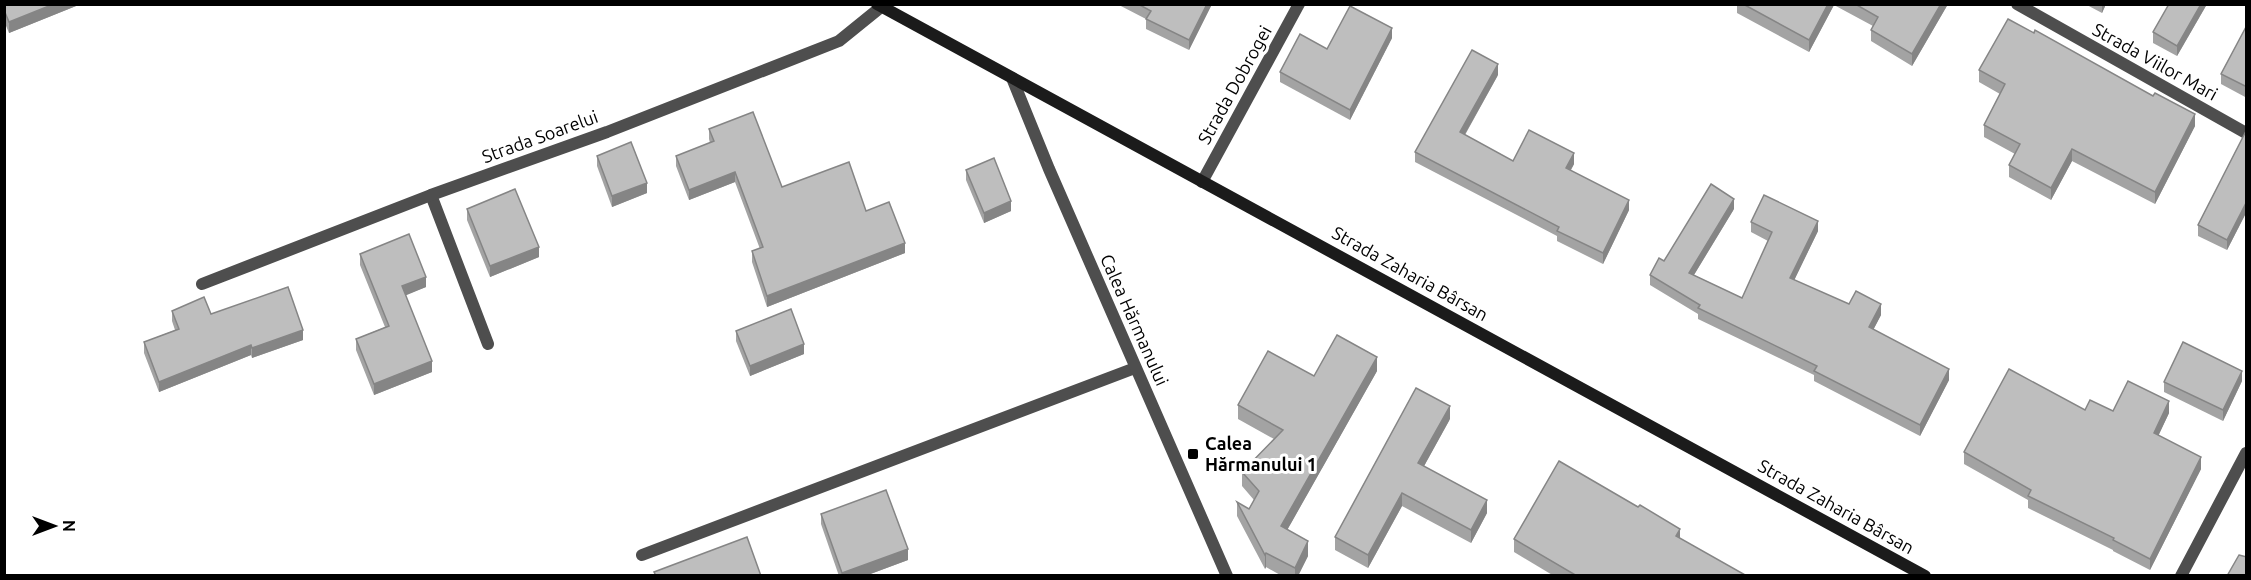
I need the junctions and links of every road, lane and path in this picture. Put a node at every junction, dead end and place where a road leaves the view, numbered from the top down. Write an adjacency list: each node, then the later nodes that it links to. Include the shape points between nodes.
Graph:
1 (1299, 4): 6 (street, Strada Dobrogei)
2 (2017, 4): 5 (street, Strada Viilor Mari)
3 (879, 6): 4 (main road, Strada Zaharia Bârsan); 7 (street, Strada Soarelui, via 839,41 607,132)
4 (1011, 78): 6 (main road, Strada Zaharia Bârsan); 10 (street, Calea Hărmanului)
5 (2246, 132)
6 (1202, 182): 14 (main road, Strada Zaharia Bârsan)
7 (431, 195): 8 (street, Strada Soarelui); 9 (street)
8 (202, 284)
9 (488, 344)
10 (1135, 368): 12 (street); 13 (street, Calea Hărmanului)
11 (2247, 453): 15 (street)
12 (642, 555)
13 (1227, 576)
14 (1925, 576)
15 (2181, 576)

